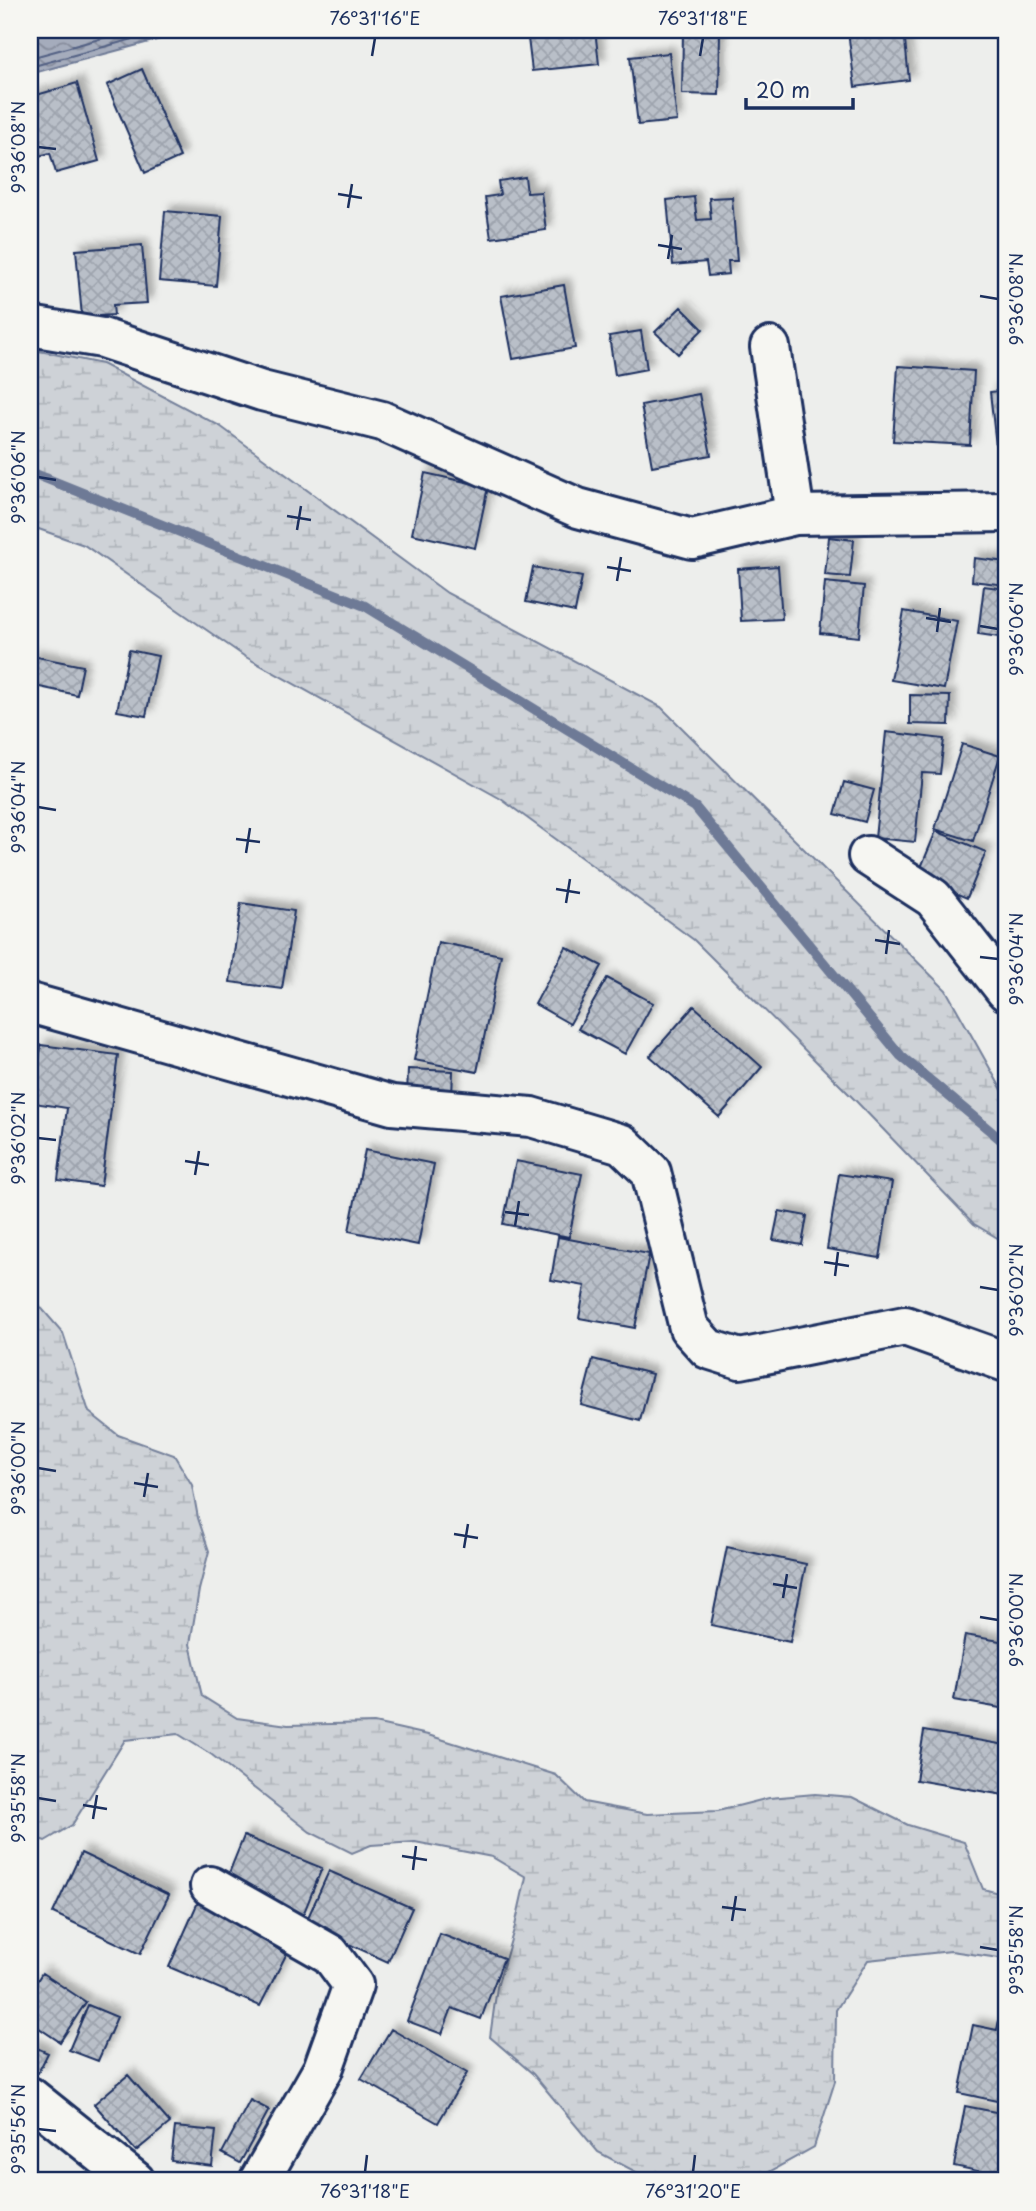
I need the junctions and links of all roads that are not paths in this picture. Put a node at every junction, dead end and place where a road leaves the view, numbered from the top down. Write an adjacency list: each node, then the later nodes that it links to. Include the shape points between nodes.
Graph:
1 (30, 326): 4 (street, via 102,338 262,391 382,421 578,508 692,539)
2 (770, 347): 4 (street)
3 (1006, 512): 4 (street)
4 (795, 515)
5 (868, 856): 6 (street, via 933,898)
6 (1006, 991)
7 (30, 1003): 8 (street, via 392,1105 531,1117 622,1144 651,1172 689,1328 708,1349 740,1359 905,1326)
8 (1006, 1362)
9 (210, 1886): 12 (street, via 330,1954 353,1984 323,2069)
10 (30, 2097): 11 (street)
11 (135, 2181)
12 (259, 2181)

